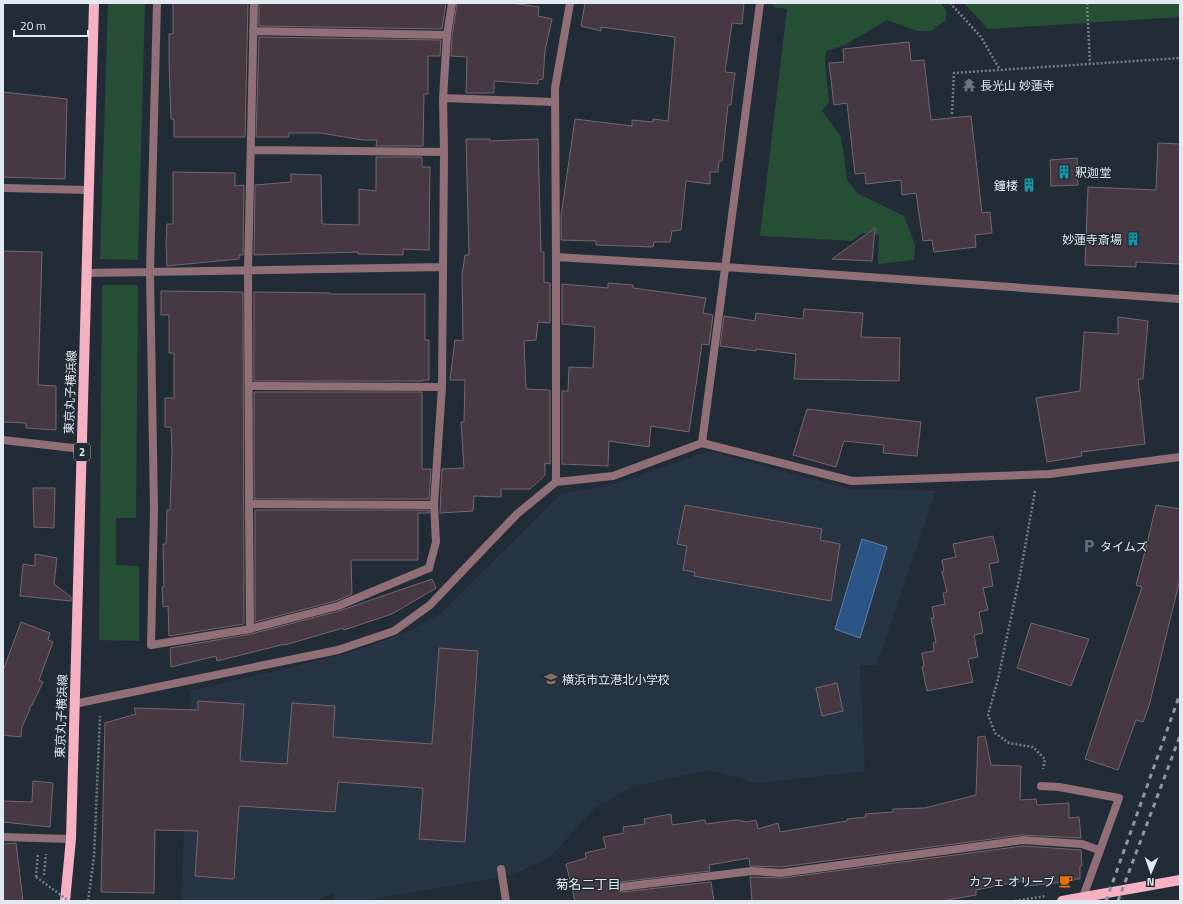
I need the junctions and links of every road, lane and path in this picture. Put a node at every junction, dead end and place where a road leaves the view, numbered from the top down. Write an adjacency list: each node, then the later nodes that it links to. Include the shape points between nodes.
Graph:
1 (94, 3): 20 (main road, 東京丸子横浜線 / 2)
2 (157, 3): 25 (street)
3 (254, 3): 9 (street)
4 (452, 3): 10 (street)
5 (570, 3): 15 (street)
6 (760, 3): 23 (street)
7 (950, 3): 13 (path, via 981,37)
8 (1087, 3): 12 (path)
9 (254, 31): 10 (street); 17 (street)
10 (447, 35): 14 (street)
11 (1180, 58): 12 (path)
12 (1090, 64): 13 (path)
13 (1000, 70): 16 (path, via 954,73)
14 (443, 98): 15 (street); 18 (street)
15 (554, 102): 21 (street)
16 (952, 114)
17 (251, 150): 18 (street); 24 (street)
18 (444, 152): 22 (street)
19 (3, 188): 20 (street)
20 (89, 190): 26 (main road, 東京丸子横浜線 / 2)
21 (556, 257): 23 (street); 35 (street)
22 (443, 266): 24 (street); 29 (street)
23 (725, 267): 27 (street); 31 (street)
24 (248, 270): 25 (street); 28 (street)
25 (150, 272): 26 (street); 38 (street, via 154,509 151,645)
26 (86, 273): 32 (main road, 東京丸子横浜線 / 2)
27 (1180, 299)
28 (249, 386): 29 (street); 36 (street)
29 (442, 387): 37 (street)
30 (3, 440): 32 (street)
31 (702, 443): 34 (street, via 852,481); 35 (street, via 613,476)
32 (82, 449): 40 (main road, 東京丸子横浜線 / 2)
33 (1180, 457): 34 (street)
34 (1037, 475): 41 (path, via 1020,575 988,715 995,733 1009,743 1033,747 1045,759)
35 (556, 482): 39 (street, via 516,514 430,605 394,631 338,650)
36 (249, 504): 37 (street); 38 (street)
37 (434, 505): 38 (street, via 436,542 429,568 338,606)
38 (250, 629)
39 (100, 699): 40 (street); 54 (path, via 94,857)
40 (74, 704): 43 (main road, 東京丸子横浜線 / 2)
41 (1041, 786): 46 (street, via 1119,798)
42 (3, 837): 43 (street)
43 (71, 839): 52 (main road, 東京丸子横浜線 / 2)
44 (38, 849): 53 (path, bridge, via 36,877)
45 (46, 850): 48 (path)
46 (1099, 850): 50 (street, via 1082,844 1023,840 781,873 752,871); 51 (street)
47 (501, 869): 55 (street)
48 (44, 875)
49 (1180, 880): 51 (main road)
50 (621, 887)
51 (1083, 897): 56 (main road)
52 (66, 901)
53 (69, 901)
54 (88, 901)
55 (506, 901)
56 (1062, 901)

